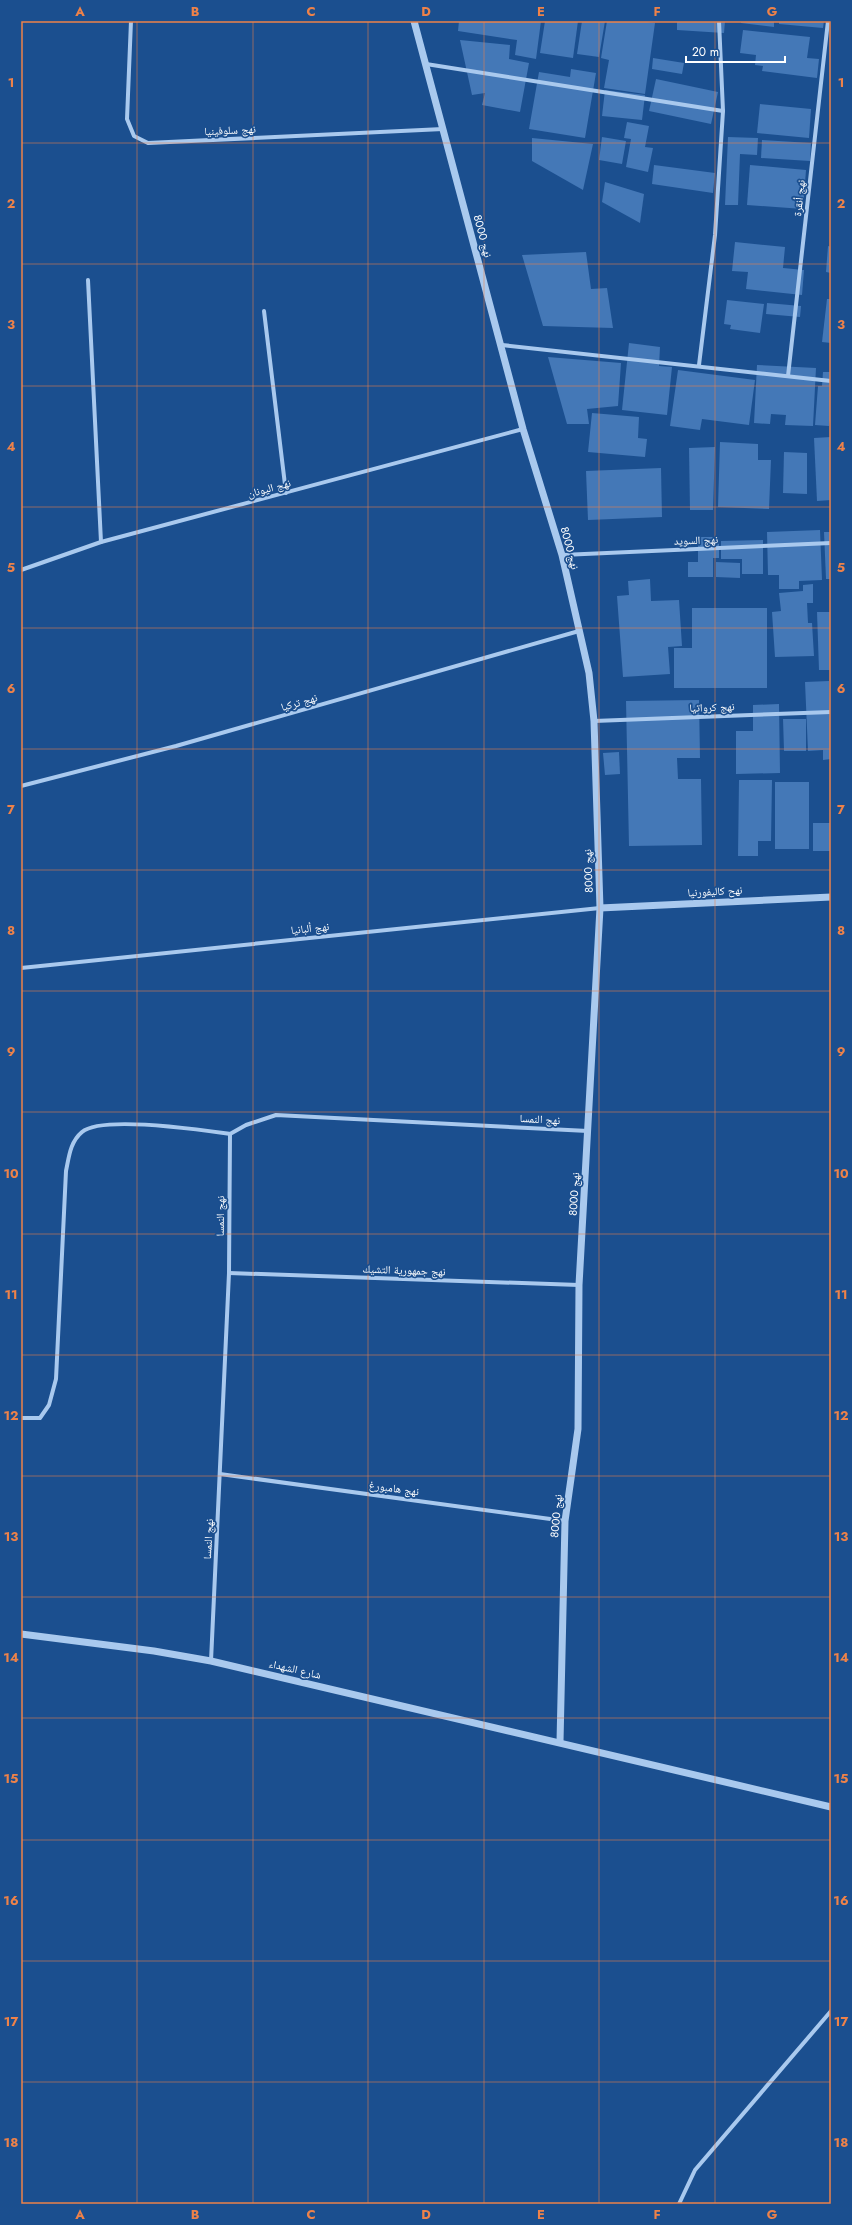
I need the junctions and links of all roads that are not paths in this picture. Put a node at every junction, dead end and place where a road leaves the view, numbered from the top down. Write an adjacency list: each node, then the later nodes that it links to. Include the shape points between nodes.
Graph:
1 (131, 21): 7 (street, نهج سلوفينيا, via 127,119 134,136 148,143)
2 (414, 21): 5 (street, نهج 8000)
3 (718, 21): 6 (street)
4 (828, 21): 12 (street, نهج أنقرة)
5 (425, 64): 6 (street); 7 (street, نهج 8000)
6 (723, 111): 11 (street, via 715,235)
7 (444, 129): 10 (street, نهج 8000)
8 (88, 280): 16 (street)
9 (264, 311): 15 (street)
10 (502, 345): 11 (street); 14 (street, نهج 8000)
11 (699, 365): 12 (street)
12 (788, 376): 13 (street)
13 (831, 381)
14 (523, 429): 15 (street, نهج اليونان); 18 (street, نهج 8000)
15 (286, 493): 16 (street, نهج اليونان)
16 (101, 542): 19 (street, نهج اليونان)
17 (831, 543): 18 (street, نهج السويد)
18 (562, 555): 20 (street, نهج 8000)
19 (21, 570)
20 (580, 631): 22 (street, نهج 8000); 23 (street, نهج تركيا, via 176,746)
21 (831, 712): 22 (street, نهج كرواتيا)
22 (594, 721): 25 (street, نهج 8000)
23 (21, 786)
24 (831, 897): 25 (street, نهح كاليفورنيا)
25 (600, 908): 26 (street, نهج ألبانيا); 27 (street, نهج 8000)
26 (21, 968)
27 (589, 1131): 28 (street, نهج النمسا, via 276,1115 246,1125); 30 (street, نهج 8000)
28 (230, 1134): 29 (street, نهج النمسا); 31 (street, via 166,1125 107,1125 82,1131 71,1146 66,1171 56,1380 49,1405 40,1418)
29 (228, 1273): 30 (street, نهج جمهورية التشيك); 32 (street, نهج النمسا)
30 (579, 1285): 33 (street, نهج 8000, via 578,1429)
31 (21, 1418)
32 (220, 1474): 33 (street, نهج هامبورغ); 35 (street, نهج النمسا)
33 (566, 1520): 36 (street, نهج 8000)
34 (21, 1634): 35 (street, شارع الشهداء)
35 (211, 1661): 36 (street, شارع الشهداء)
36 (560, 1742): 37 (street, شارع الشهداء)
37 (831, 1807)
38 (831, 2011): 39 (street, via 695,2170)
39 (679, 2204)

